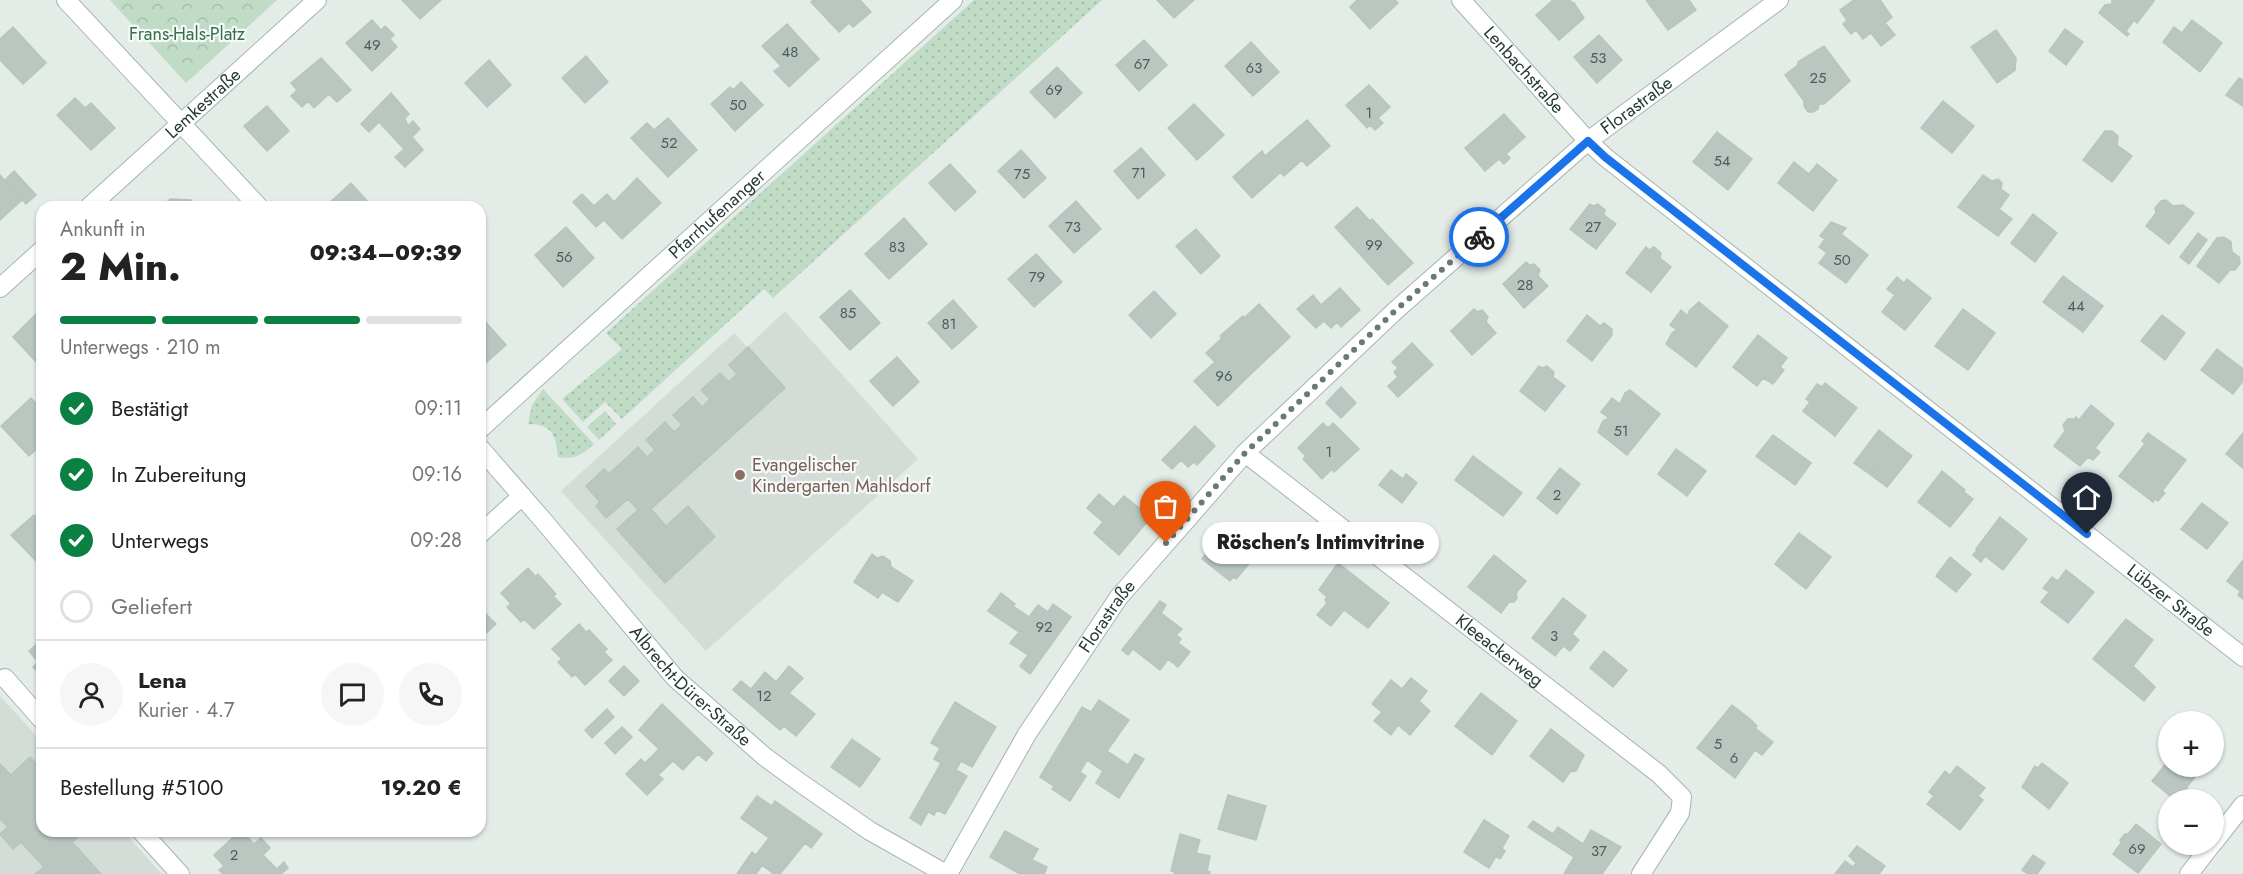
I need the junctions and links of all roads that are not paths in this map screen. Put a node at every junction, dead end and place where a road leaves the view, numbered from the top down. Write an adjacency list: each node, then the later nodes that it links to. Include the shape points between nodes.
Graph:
1 (66, 0): 6 (street)
2 (317, 0): 6 (street, Lemkestraße)
3 (953, 0): 12 (street, Pfarrhufenanger)
4 (1461, 0): 7 (street, Lenbachstraße)
5 (1779, 0): 7 (street, Florastraße)
6 (182, 123): 8 (street, Lemkestraße); 9 (street)
7 (1588, 141): 13 (street, Florastraße, via 1396,310); 17 (street, Lübzer Straße)
8 (96, 201)
9 (254, 201)
10 (36, 255): 11 (street)
11 (0, 288)
12 (486, 424)
13 (1245, 453): 25 (street, Florastraße, via 1119,597 1027,734); 26 (street, Kleeackerweg, via 1659,774 1682,797 1680,813)
14 (486, 455): 15 (street, Albrecht-Dürer-Straße)
15 (522, 496): 16 (street); 25 (street, Albrecht-Dürer-Straße, via 675,678 802,784 870,831)
16 (486, 529)
17 (2243, 657)
18 (5, 678): 19 (street)
19 (36, 713)
20 (2243, 805): 21 (street)
21 (2224, 829)
22 (150, 837): 24 (street)
23 (2204, 855): 27 (street)
24 (180, 874)
25 (947, 874)
26 (1641, 874)
27 (2189, 874)

